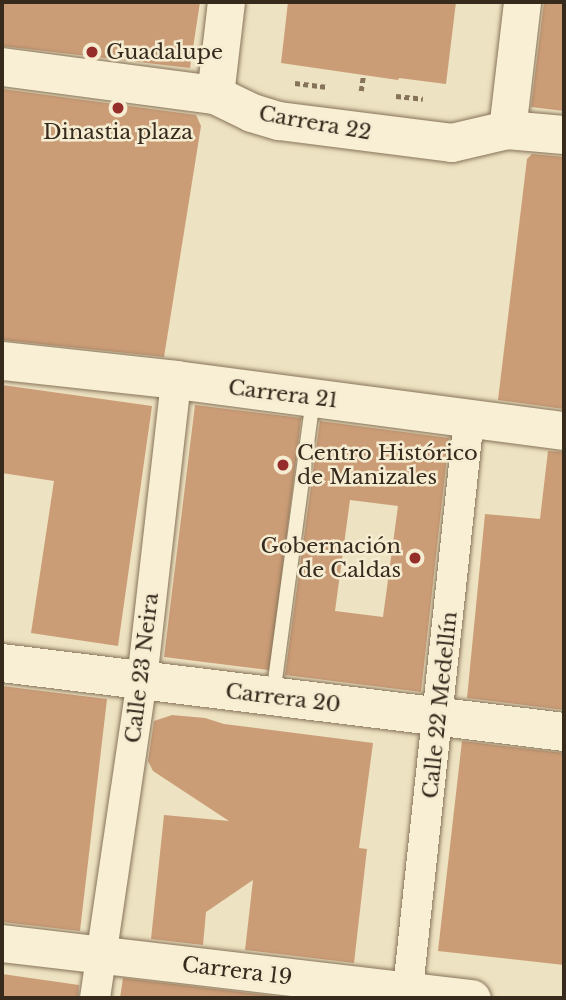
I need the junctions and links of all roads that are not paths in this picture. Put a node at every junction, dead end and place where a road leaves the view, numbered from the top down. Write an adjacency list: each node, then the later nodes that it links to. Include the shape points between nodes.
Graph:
1 (226, 2): 4 (street)
2 (522, 2): 5 (street)
3 (2, 67): 4 (main road, Carrera 22)
4 (215, 95): 5 (main road, Carrera 22, via 279,121 452,143)
5 (507, 130): 6 (main road, Carrera 22)
6 (564, 135)
7 (2, 361): 8 (main road, Carrera 21)
8 (176, 380): 9 (main road, Carrera 21); 13 (street, Calle 23 Neira)
9 (313, 398): 10 (main road, Carrera 21); 14 (lane)
10 (469, 418): 11 (main road, Carrera 21); 15 (street, Calle 22 Medellín)
11 (564, 431)
12 (2, 663): 13 (main road, Carrera 20)
13 (142, 680): 14 (main road, Carrera 20); 18 (street, Calle 23 Neira)
14 (273, 696): 15 (main road, Carrera 20)
15 (439, 717): 16 (main road, Carrera 20); 19 (street, Calle 22 Medellín)
16 (564, 732)
17 (2, 943): 18 (street, Carrera 19)
18 (101, 955): 19 (street, Carrera 19); 20 (street, Calle 23 Neira)
19 (408, 994): 21 (street, Carrera 19)
20 (95, 998)
21 (472, 998)

